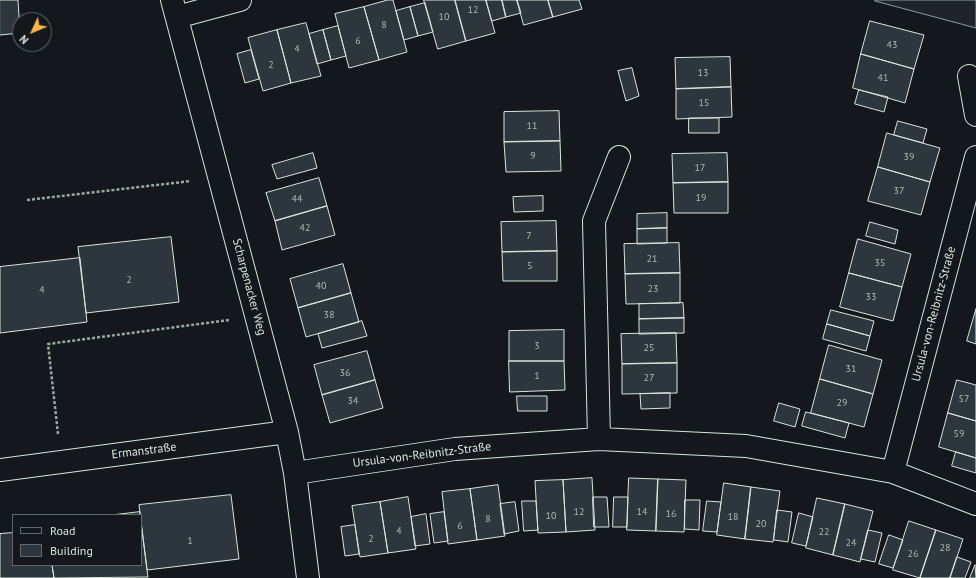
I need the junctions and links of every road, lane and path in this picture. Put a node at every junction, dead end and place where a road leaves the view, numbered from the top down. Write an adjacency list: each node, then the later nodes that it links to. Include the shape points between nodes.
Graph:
1 (240, 0): 2 (street)
2 (175, 9): 7 (street, Scharpenacker Weg)
3 (969, 76): 4 (street)
4 (976, 115)
5 (619, 157): 11 (street, via 594,221)
6 (976, 157): 14 (street, Ursula-von-Reibnitz-Straße)
7 (220, 177): 8 (path); 9 (street, Scharpenacker Weg)
8 (27, 200)
9 (257, 316): 10 (street, Scharpenacker Weg); 12 (path, via 48,344)
10 (287, 432): 12 (street, Ermanstraße); 15 (street, Scharpenacker Weg)
11 (599, 439): 14 (street, Ursula-von-Reibnitz-Straße, via 746,446); 15 (street, Ursula-von-Reibnitz-Straße, via 455,449)
12 (61, 462): 13 (street, Ermanstraße)
13 (0, 470)
14 (893, 472): 16 (street, Ursula-von-Reibnitz-Straße)
15 (295, 473): 17 (street, Scharpenacker Weg)
16 (976, 504)
17 (308, 578)

